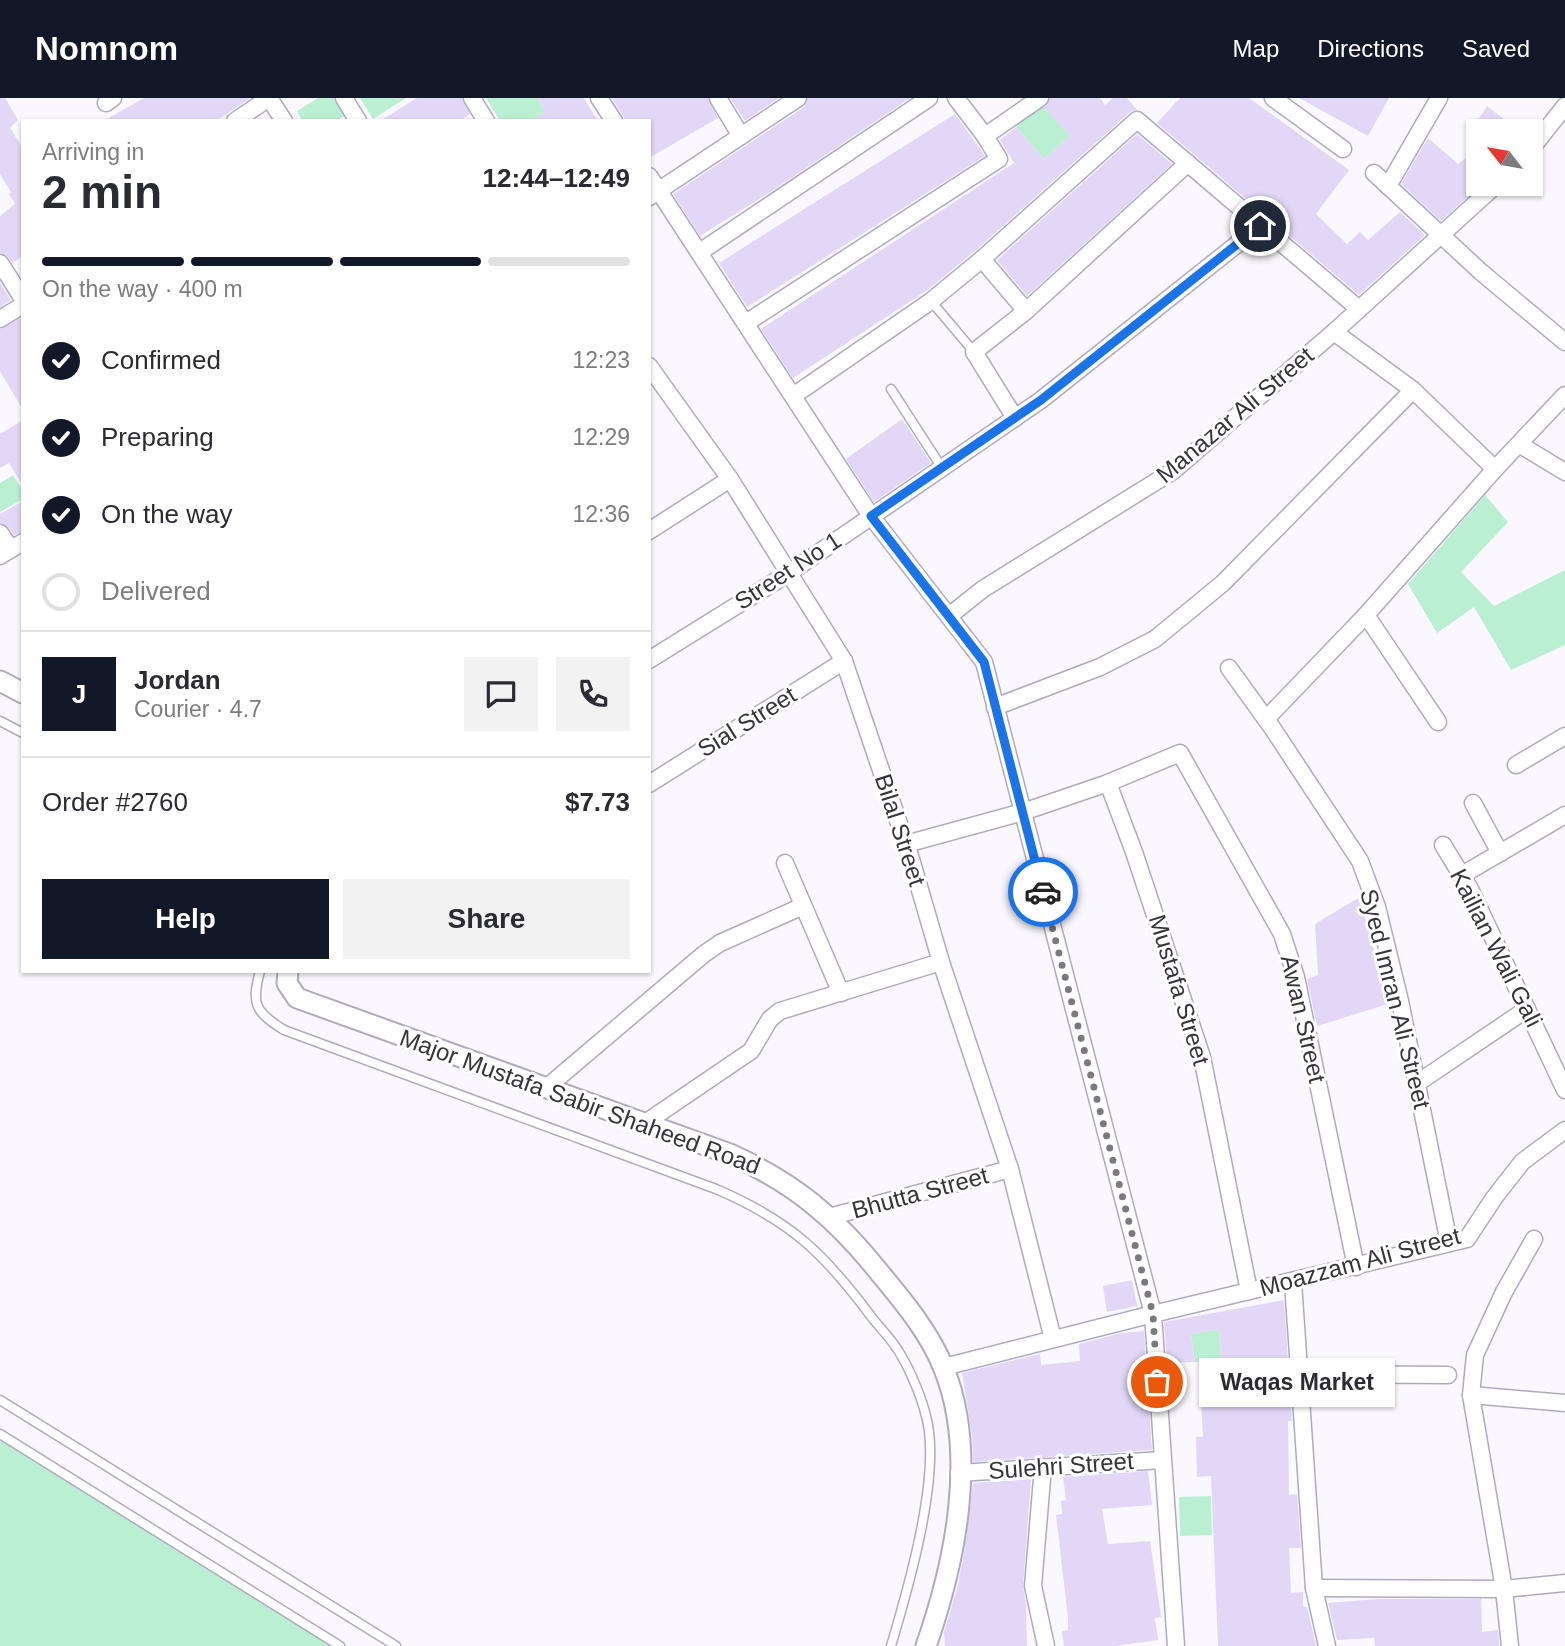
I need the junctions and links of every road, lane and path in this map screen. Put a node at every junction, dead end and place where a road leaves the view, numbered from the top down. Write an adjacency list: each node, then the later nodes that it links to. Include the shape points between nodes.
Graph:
1 (269, 98): 13 (street); 14 (street)
2 (344, 98): 15 (street)
3 (472, 98): 16 (street)
4 (599, 98): 17 (street)
5 (718, 98): 19 (street)
6 (797, 98): 19 (street)
7 (929, 98): 29 (street)
8 (956, 98): 20 (street)
9 (1040, 98): 20 (street)
10 (1273, 98): 21 (street)
11 (1439, 98): 24 (street)
12 (1565, 106): 18 (street)
13 (238, 119)
14 (283, 119)
15 (357, 119)
16 (485, 119)
17 (613, 119)
18 (1544, 133)
19 (741, 136): 25 (street)
20 (985, 136): 38 (street, via 999,159)
21 (1343, 149)
22 (1188, 163): 27 (street); 30 (street, via 1137,120); 36 (street)
23 (1374, 173): 24 (street)
24 (1388, 186): 28 (street)
25 (654, 194): 29 (street)
26 (1483, 196): 28 (street, Manazar Ali Street)
27 (1260, 226): 35 (street); 47 (street, Street No 1)
28 (1439, 235): 35 (street, Manazar Ali Street); 40 (street)
29 (700, 252): 38 (street)
30 (982, 259): 33 (street); 36 (street)
31 (0, 263): 32 (street)
32 (21, 296)
33 (931, 301): 41 (lane); 46 (street)
34 (21, 306): 37 (street)
35 (1359, 309): 39 (street, Manazar Ali Street)
36 (1026, 311): 41 (street)
37 (0, 319)
38 (746, 323): 46 (street)
39 (1334, 332): 44 (street); 59 (street, Manazar Ali Street, via 1173,471 983,589)
40 (1565, 342)
41 (974, 352): 47 (street)
42 (651, 369): 52 (street, Bilal Street)
43 (891, 389): 49 (lane)
44 (1413, 390): 50 (street); 65 (street, via 1223,583 1155,639 1100,667)
45 (1565, 395): 48 (street)
46 (793, 396): 53 (street)
47 (1015, 418): 49 (street, Street No 1)
48 (1519, 444): 50 (street); 51 (street)
49 (942, 468): 53 (street, Street No 1)
50 (1495, 469): 58 (street)
51 (1565, 472)
52 (730, 479): 54 (street); 57 (street, Bilal Street)
53 (871, 516): 57 (street, Street No 1); 59 (street)
54 (651, 530)
55 (0, 533): 56 (street)
56 (11, 549)
57 (789, 573): 60 (street, Street No 1); 61 (street, Bilal Street)
58 (1366, 615): 66 (street); 68 (street)
59 (949, 616): 65 (street, via 984,662)
60 (651, 659)
61 (844, 660): 72 (street, Sial Street); 77 (street, Bilal Street)
62 (1229, 668): 66 (street, Syed Imran Ali Street)
63 (0, 681): 64 (street)
64 (21, 692)
65 (995, 707): 75 (street)
66 (1266, 719): 88 (street, Syed Imran Ali Street, via 1360,861 1377,907)
67 (0, 721): 69 (lane)
68 (1438, 722)
69 (21, 732)
70 (1565, 736): 71 (street)
71 (1516, 765)
72 (651, 783)
73 (1108, 783): 75 (street); 97 (street, Awan Street, via 1180,753 1282,934 1296,976); 99 (street, Mustafa Street, via 1202,1057)
74 (1473, 803): 79 (street)
75 (1023, 812): 77 (street); 100 (street)
76 (1565, 815): 79 (street)
77 (906, 844): 83 (street, Bilal Street)
78 (1443, 845): 81 (street, Kailian Wali Gali)
79 (1500, 853): 81 (street)
80 (785, 863): 82 (street)
81 (1462, 876): 87 (street, Kailian Wali Gali)
82 (803, 906): 86 (street); 89 (street, via 712,948)
83 (941, 962): 86 (street); 93 (street, Bilal Street)
84 (260, 973): 117 (lane, via 256,1007 284,1030 749,1203 797,1235 841,1275 902,1357 927,1417 927,1488)
85 (288, 973): 89 (street, Major Mustafa Sabir Shaheed Road, via 287,983 297,998)
86 (841, 993): 91 (street, via 780,1011 751,1051)
87 (1527, 1009): 88 (street); 90 (street, Kailian Wali Gali)
88 (1416, 1084): 96 (street, Syed Imran Ali Street)
89 (546, 1088): 91 (street, Major Mustafa Sabir Shaheed Road)
90 (1565, 1090)
91 (645, 1123): 94 (street, Major Mustafa Sabir Shaheed Road, via 766,1170)
92 (1565, 1130): 96 (street, Moazzam Ali Street, via 1522,1162 1467,1239)
93 (1010, 1169): 94 (street, Bhutta Street); 101 (street, Bilal Street)
94 (830, 1217): 102 (street, Major Mustafa Sabir Shaheed Road, via 899,1297)
95 (1534, 1239): 105 (street, via 1475,1356)
96 (1448, 1243): 97 (street, Moazzam Ali Street)
97 (1356, 1267): 98 (street, Moazzam Ali Street)
98 (1293, 1282): 99 (street, Moazzam Ali Street); 103 (street)
99 (1249, 1291): 100 (street, Moazzam Ali Street)
100 (1153, 1314): 101 (street, Moazzam Ali Street); 109 (street)
101 (1052, 1339): 102 (street, Moazzam Ali Street)
102 (944, 1367): 111 (street, Major Mustafa Sabir Shaheed Road, via 955,1401)
103 (1300, 1374): 104 (street); 113 (street)
104 (1448, 1375)
105 (1471, 1395): 107 (street); 114 (street)
106 (0, 1400): 116 (lane)
107 (1565, 1403)
108 (0, 1434): 115 (lane)
109 (1162, 1460): 110 (street, Sulehri Street); 120 (street)
110 (1043, 1467): 111 (street, Sulehri Street); 119 (street, via 1033,1586)
111 (960, 1473): 118 (street, Major Mustafa Sabir Shaheed Road, via 953,1550)
112 (1565, 1583): 114 (street)
113 (1314, 1588): 114 (street); 121 (street)
114 (1504, 1589): 122 (street)
115 (340, 1646)
116 (396, 1646)
117 (891, 1646)
118 (926, 1646)
119 (1046, 1646)
120 (1176, 1646)
121 (1327, 1646)
122 (1510, 1646)

